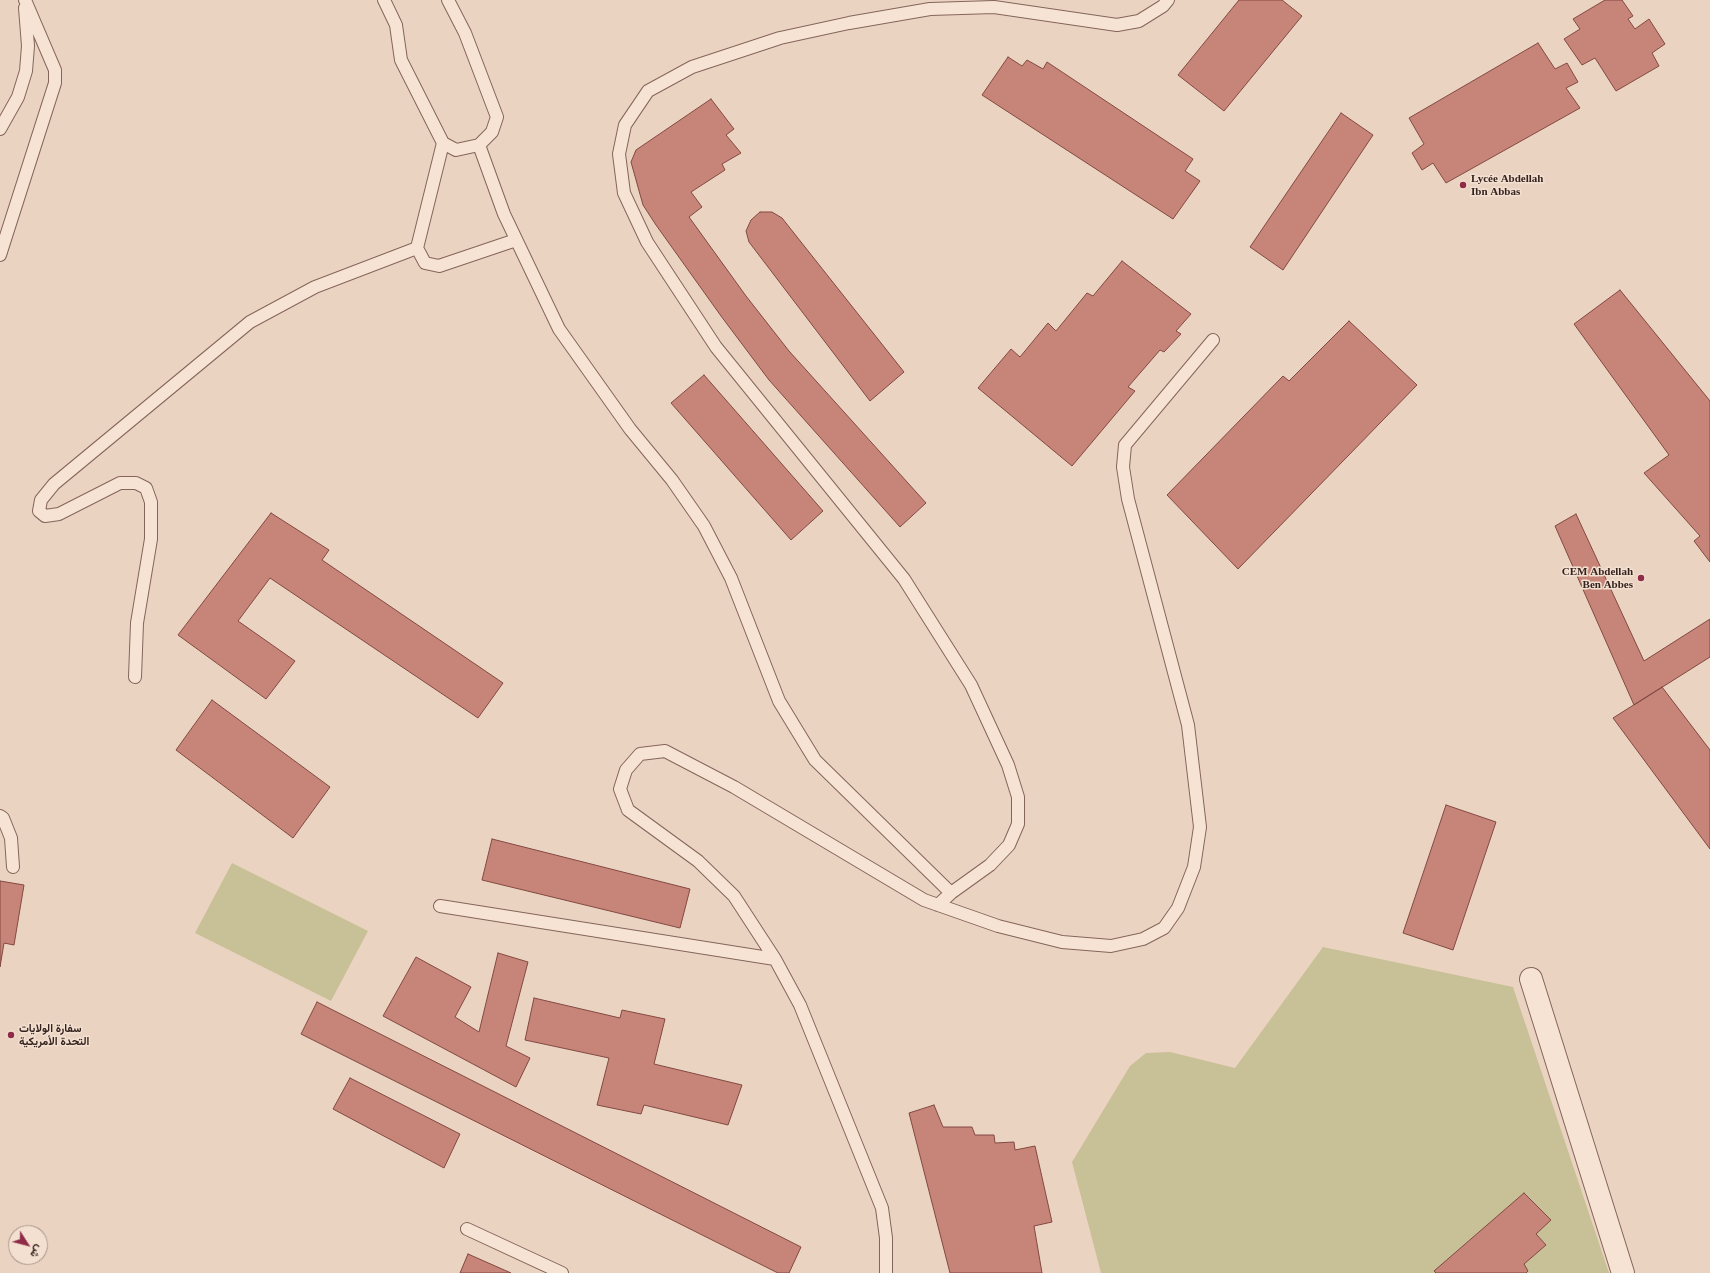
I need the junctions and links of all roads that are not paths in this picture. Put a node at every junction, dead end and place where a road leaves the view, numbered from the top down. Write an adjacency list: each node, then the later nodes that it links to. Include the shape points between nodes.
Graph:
1 (25, 0): 5 (lane, via 28,46 26,71 18,96); 10 (lane, via 55,70 55,83)
2 (384, 0): 6 (lane, via 396,25 401,60)
3 (448, 0): 7 (lane, via 465,33 497,117 492,132)
4 (1168, 0): 15 (lane, via 1139,21 1117,25 994,7 930,9 780,38 692,67 648,91 625,124 619,154 624,193 647,242 716,347 904,579 971,685 1008,765 1018,797 1018,824 1008,845 990,865)
5 (0, 129)
6 (443, 143): 7 (lane, via 456,150); 9 (lane)
7 (479, 145): 8 (lane)
8 (516, 240): 9 (lane, via 438,266 425,263); 15 (lane, via 559,329 630,429 672,480 704,526 731,578 779,701 815,760)
9 (417, 248): 12 (lane, via 315,287 250,322 54,484 41,500 39,511 45,516 59,514 120,483 136,484 146,488 151,502 151,539 136,623)
10 (0, 255)
11 (1213, 340): 16 (lane, via 1125,445 1123,467 1128,499 1188,725 1200,827 1194,867 1178,908 1164,928 1143,939 1111,946 1062,942 998,926)
12 (134, 677)
13 (0, 816): 14 (lane, via 11,838)
14 (13, 867)
15 (951, 893): 16 (lane)
16 (938, 905): 18 (lane, via 924,900 734,787 666,751 640,754 626,770 620,789 628,810 698,861 734,896)
17 (440, 906): 18 (lane)
18 (775, 959): 22 (lane, via 800,1005 882,1208 886,1238)
19 (1531, 979): 23 (street)
20 (467, 1229): 21 (lane)
21 (562, 1273)
22 (886, 1273)
23 (1623, 1273)

